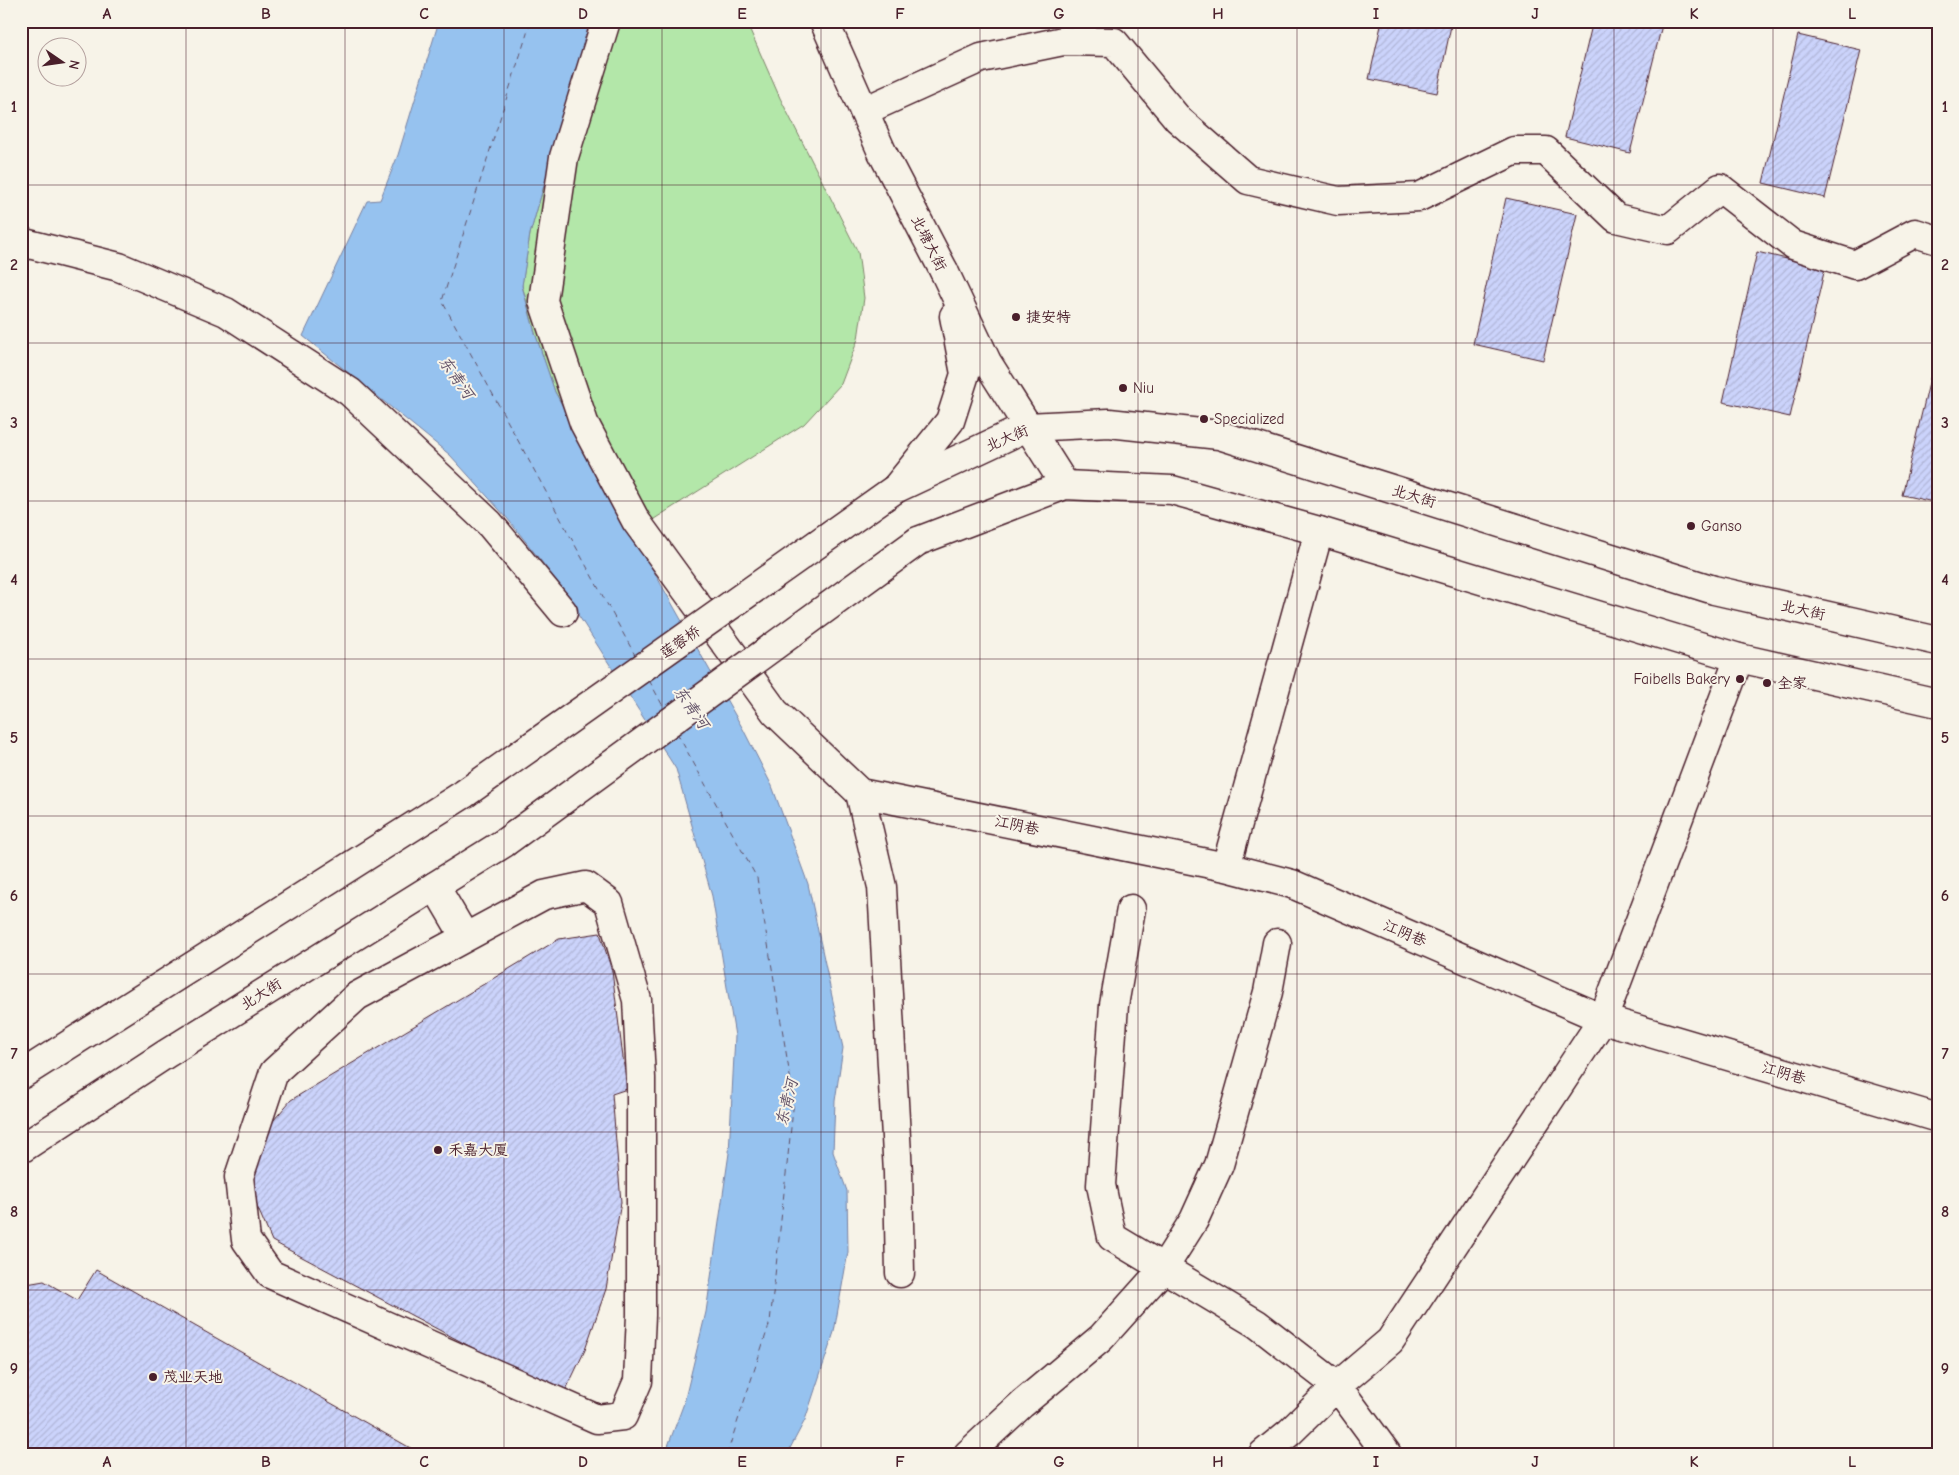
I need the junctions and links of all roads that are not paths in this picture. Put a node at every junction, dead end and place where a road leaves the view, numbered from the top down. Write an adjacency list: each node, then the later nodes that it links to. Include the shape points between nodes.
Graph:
1 (606, 21): 15 (street, via 564,157 543,301 584,422 636,521 775,712)
2 (824, 21): 3 (street, 北塘大街)
3 (864, 111): 4 (street, via 981,58 1063,42 1114,42 1178,118 1248,180 1338,201 1419,197 1514,151 1546,151 1616,218 1668,230 1720,188 1793,246 1855,265 1915,232); 6 (street, 北塘大街)
4 (1938, 240)
5 (21, 242): 11 (street, via 119,267 226,312 350,392 490,523)
6 (944, 271): 7 (street, via 986,362); 9 (street, 北塘大街, via 966,374 950,422)
7 (1027, 427): 8 (street); 9 (street, 北大街); 12 (street, 北大街, via 1109,423 1219,435 1714,590)
8 (1065, 485): 10 (street, via 1172,490); 17 (street, 北大街, bridge, via 918,541 504,843)
9 (895, 489): 22 (street, 莲蓉桥, bridge, via 464,794)
10 (1319, 531): 13 (street); 16 (street)
11 (563, 612)
12 (1938, 641)
13 (1739, 658): 14 (street); 21 (street)
14 (1938, 703)
15 (860, 793): 16 (street, 江阴巷); 26 (street, via 882,887 898,1173)
16 (1226, 867): 21 (street, 江阴巷, via 1292,884)
17 (435, 886): 19 (street); 24 (street, 北大街)
18 (1131, 909): 25 (street, via 1114,1005 1100,1185 1112,1237)
19 (465, 937): 19 (street, via 358,996 274,1072 239,1177 246,1240 270,1274 596,1419 623,1416 638,1380 641,1078 637,1000 609,903 586,886 544,895)
20 (1277, 943): 25 (street, via 1268,992 1219,1165 1194,1220)
21 (1603, 1019): 23 (street, 江阴巷); 27 (street, via 1390,1340)
22 (21, 1075)
23 (1938, 1118)
24 (21, 1148)
25 (1163, 1269): 27 (street, via 1257,1324); 28 (street, via 1102,1338)
26 (900, 1273)
27 (1337, 1386): 29 (street); 30 (street)
28 (968, 1454)
29 (1263, 1454)
30 (1387, 1454)

